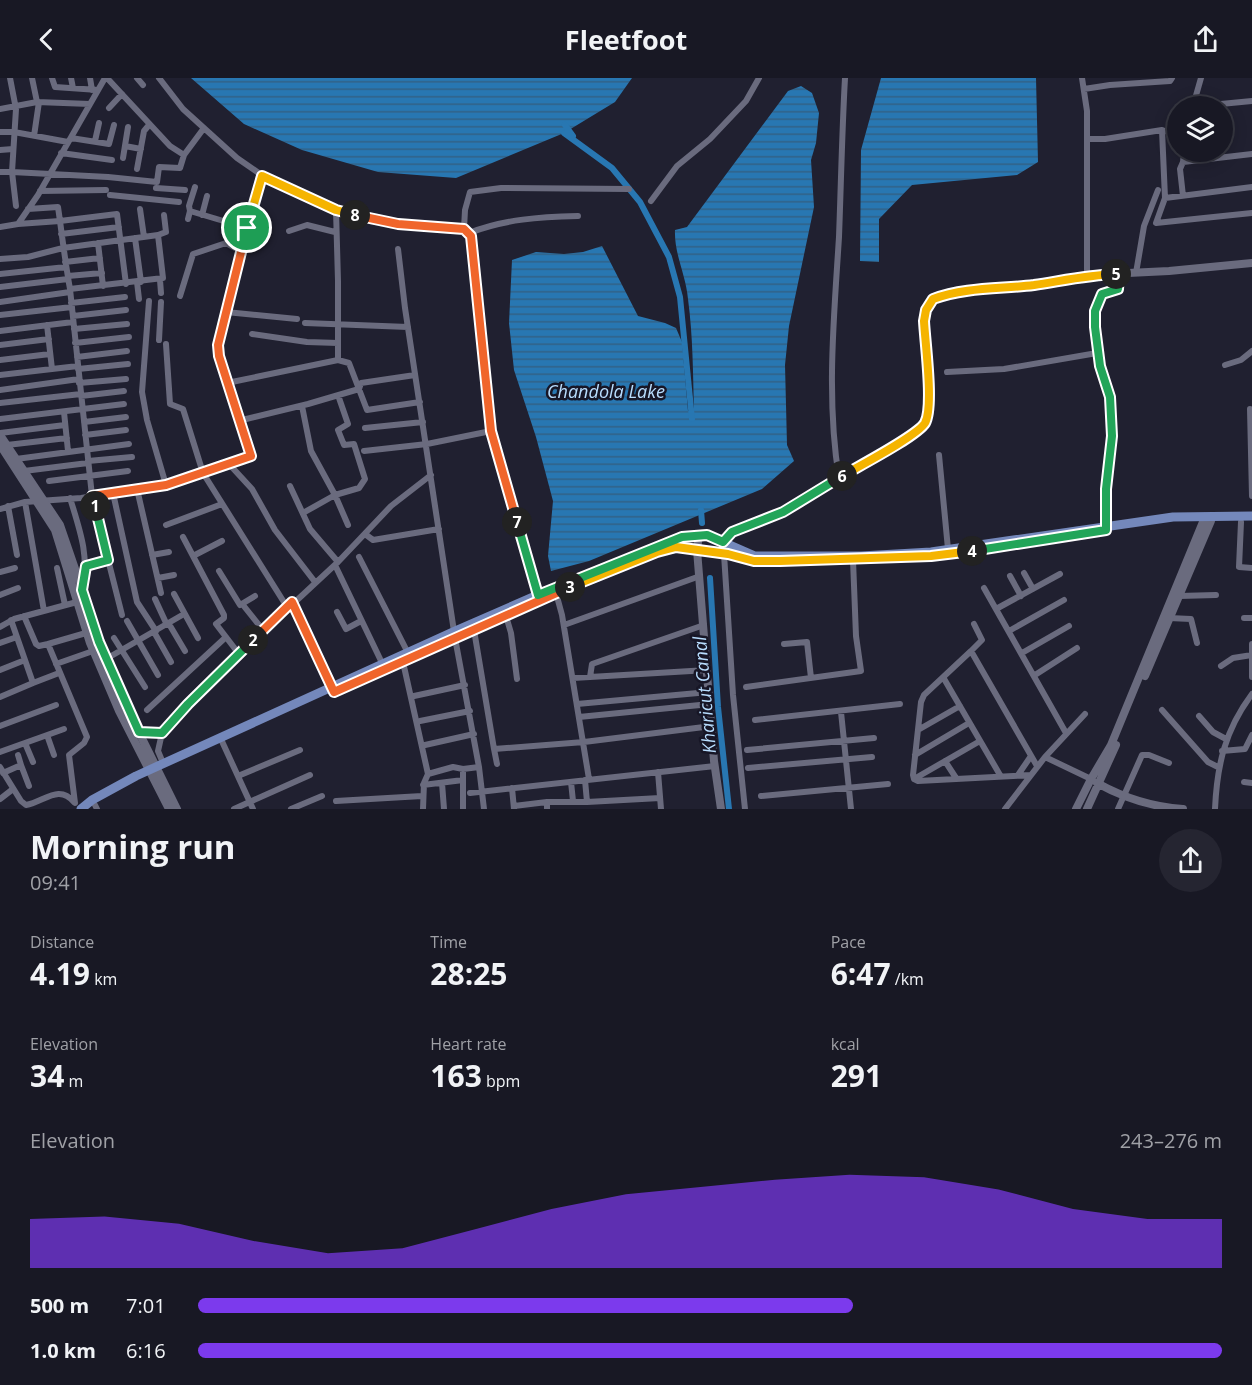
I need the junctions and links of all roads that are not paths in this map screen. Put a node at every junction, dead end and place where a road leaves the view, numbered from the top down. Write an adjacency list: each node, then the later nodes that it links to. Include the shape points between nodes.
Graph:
1 (10, 78): 24 (street)
2 (32, 78): 21 (street)
3 (52, 78): 15 (street, via 55,87)
4 (71, 78): 15 (street)
5 (90, 78): 17 (street)
6 (106, 78): 17 (street); 18 (street)
7 (137, 78): 14 (street)
8 (159, 78): 31 (street)
9 (759, 78): 67 (street, via 746,101 677,166)
10 (845, 78): 197 (street, via 832,383)
11 (1082, 78): 16 (street)
12 (1172, 78): 16 (street)
13 (1201, 78): 19 (street)
14 (143, 85)
15 (73, 88): 17 (street)
16 (1084, 89): 37 (street)
17 (95, 90): 23 (street)
18 (122, 94): 25 (street); 29 (street)
19 (1196, 96)
20 (1252, 101): 22 (street)
21 (38, 102): 23 (street); 24 (street); 36 (street)
22 (1233, 103)
23 (90, 104): 38 (street)
24 (16, 106): 26 (street); 34 (street)
25 (109, 108)
26 (0, 109)
27 (99, 123): 39 (street)
28 (114, 125): 39 (street, via 109,143)
29 (149, 125): 41 (street); 46 (street)
30 (128, 127): 40 (street)
31 (204, 128): 46 (street); 55 (street)
32 (1162, 130): 35 (street); 37 (street); 65 (street)
33 (0, 132): 34 (street)
34 (14, 132): 36 (street); 42 (street)
35 (1167, 132)
36 (34, 136): 38 (street)
37 (1087, 139): 103 (street)
38 (69, 140): 39 (street); 44 (street)
39 (95, 141)
40 (125, 146): 41 (street); 48 (street)
41 (141, 148): 51 (street)
42 (13, 149): 43 (street); 53 (street)
43 (0, 150)
44 (61, 153): 49 (street); 54 (street)
45 (1252, 154): 47 (street)
46 (184, 155): 56 (street, via 180,168 159,167)
47 (1233, 156)
48 (123, 158)
49 (112, 160)
50 (1183, 162): 64 (street)
51 (137, 170)
52 (0, 172): 53 (street)
53 (12, 172): 54 (street); 69 (street)
54 (50, 173): 56 (street); 62 (street)
55 (262, 176): 72 (street); 82 (street)
56 (156, 185): 60 (street); 66 (street)
57 (195, 186): 74 (street, via 189,215)
58 (1252, 187): 64 (street)
59 (628, 189): 84 (street, via 501,188 470,192 465,210)
60 (185, 190)
61 (1158, 190): 100 (street, via 1144,226)
62 (40, 191): 66 (street, via 108,193); 70 (street)
63 (207, 196): 74 (street)
64 (1183, 196): 65 (street)
65 (1165, 198): 73 (street, via 1156,223)
66 (155, 200): 68 (street)
67 (651, 201)
68 (179, 202)
69 (16, 206)
70 (28, 209): 78 (street, via 58,207); 79 (street)
71 (140, 209): 88 (street)
72 (336, 210): 84 (street, via 398,224); 85 (street)
73 (1252, 213)
74 (202, 214): 82 (street)
75 (164, 215): 87 (street, via 166,232)
76 (578, 216): 84 (street, via 532,217)
77 (0, 221): 80 (street)
78 (60, 221): 79 (street); 81 (street, via 116,213); 86 (street)
79 (18, 224): 80 (street)
80 (0, 227)
81 (119, 227): 86 (street); 90 (street)
82 (247, 228): 94 (street)
83 (289, 231): 85 (street, via 308,225)
84 (467, 231): 177 (street, via 473,241)
85 (335, 232): 126 (street)
86 (61, 234): 92 (street)
87 (158, 235): 88 (street); 105 (street, via 163,277)
88 (144, 237): 89 (street)
89 (135, 238): 90 (street); 106 (street)
90 (120, 240): 91 (street); 107 (street)
91 (98, 243): 92 (street); 95 (street)
92 (63, 248): 96 (street); 98 (street)
93 (398, 249): 128 (street)
94 (241, 251): 112 (street, via 226,243 192,254); 120 (street)
95 (100, 258): 98 (street); 99 (street)
96 (0, 259)
97 (1252, 263): 100 (street)
98 (65, 264): 101 (street); 104 (street)
99 (102, 273): 104 (street); 108 (street)
100 (1137, 273): 102 (street)
101 (0, 274)
102 (1119, 274): 103 (street); 142 (street, via 1118,289 1102,294 1095,311)
103 (1087, 275): 197 (street, via 933,299 924,321 930,396 925,423 914,434)
104 (68, 278): 109 (street); 110 (street)
105 (160, 280): 106 (street); 111 (street)
106 (139, 282): 107 (street); 114 (street)
107 (126, 284): 108 (street)
108 (103, 286): 110 (street)
109 (0, 287)
110 (70, 291): 116 (street); 118 (street)
111 (161, 293)
112 (180, 296)
113 (125, 297): 118 (street)
114 (138, 299)
115 (149, 301): 129 (street)
116 (0, 302)
117 (161, 302): 130 (street)
118 (72, 305): 121 (street); 123 (street)
119 (126, 310): 123 (street)
120 (226, 312): 122 (street); 156 (street, via 218,345)
121 (0, 315)
122 (297, 319)
123 (73, 322): 125 (street); 127 (street); 136 (street)
124 (304, 323): 126 (street)
125 (128, 324)
126 (338, 324): 128 (street); 137 (street)
127 (47, 325): 131 (street); 134 (street)
128 (408, 327): 153 (street)
129 (146, 328): 130 (street); 199 (street, via 143,398)
130 (159, 330): 135 (street)
131 (0, 331)
132 (252, 334): 137 (street)
133 (129, 337): 136 (street)
134 (48, 339): 139 (street); 143 (street)
135 (159, 340)
136 (75, 343): 144 (street)
137 (338, 343): 146 (street)
138 (166, 344): 194 (street, via 170,404 183,409)
139 (0, 345)
140 (127, 351): 144 (street)
141 (1252, 351): 148 (street)
142 (1097, 353): 151 (street, via 1004,369); 219 (street, via 1111,406)
143 (50, 354): 145 (street); 150 (street)
144 (77, 357): 149 (street)
145 (0, 360)
146 (338, 360): 156 (street); 157 (street, via 349,363)
147 (128, 364): 149 (street)
148 (1225, 365)
149 (78, 368): 150 (street); 155 (street)
150 (52, 369): 152 (street)
151 (947, 372)
152 (0, 375)
153 (416, 375): 157 (street, via 361,383); 162 (street)
154 (126, 379): 155 (street)
155 (79, 381): 158 (street); 160 (street)
156 (227, 383): 171 (street)
157 (359, 389): 161 (street); 162 (street, via 367,410)
158 (0, 390)
159 (124, 391): 160 (street)
160 (81, 395): 163 (street); 167 (street)
161 (338, 395): 165 (street); 203 (street, via 348,424 338,430 344,445 354,444 365,480 359,488)
162 (420, 402): 173 (street)
163 (0, 403)
164 (124, 404): 167 (street)
165 (302, 406): 171 (street); 203 (street, via 311,451)
166 (1250, 409): 205 (street)
167 (82, 410): 168 (street); 172 (street)
168 (64, 412): 170 (street); 174 (street)
169 (126, 417): 172 (street)
170 (0, 419)
171 (238, 421): 191 (street, via 251,456)
172 (84, 422): 179 (street)
173 (423, 422): 175 (street); 182 (street)
174 (65, 425): 178 (street); 180 (street)
175 (365, 428)
176 (126, 430): 179 (street)
177 (491, 431): 182 (street); 262 (street)
178 (0, 434): 183 (street)
179 (85, 435): 184 (street)
180 (67, 438): 183 (street); 185 (street)
181 (129, 444): 184 (street)
182 (427, 444): 186 (street); 195 (street)
183 (3, 445): 189 (street); 207 (street)
184 (87, 448): 185 (street); 190 (street)
185 (68, 451): 189 (street)
186 (364, 451)
187 (939, 455): 226 (street)
188 (132, 457): 190 (street)
189 (16, 459): 192 (street)
190 (88, 462): 192 (street); 196 (street)
191 (229, 464): 194 (street); 249 (street, via 252,489 275,530)
192 (24, 471): 207 (street)
193 (128, 471): 196 (street)
194 (203, 472): 199 (street); 209 (street)
195 (431, 475): 220 (street); 221 (street, via 391,506)
196 (90, 476): 198 (street); 204 (street)
197 (839, 478): 225 (street, via 783,512 732,532)
198 (49, 481)
199 (166, 485): 201 (street)
200 (290, 486): 212 (street)
201 (137, 489): 202 (street); 231 (street)
202 (113, 493): 204 (street); 289 (street, via 137,602)
203 (336, 495): 212 (street); 218 (street)
204 (92, 496): 206 (street); 234 (street)
205 (1252, 496)
206 (70, 498): 207 (street); 237 (street)
207 (41, 501): 208 (street); 253 (street, via 60,525); 265 (street, via 55,530)
208 (24, 502): 210 (street); 270 (street)
209 (222, 504): 217 (street); 268 (street)
210 (8, 506): 211 (street); 230 (street)
211 (0, 509)
212 (303, 513): 236 (street)
213 (1252, 516): 214 (main road)
214 (1208, 519): 215 (main road); 219 (main road); 261 (street); 404 (street, via 1111,745)
215 (1241, 522): 216 (main road); 240 (street, via 1239,567)
216 (1252, 522)
217 (166, 525)
218 (348, 525)
219 (1106, 528): 226 (main road); 235 (main road, via 931,556)
220 (439, 529): 221 (street, via 373,540); 291 (street)
221 (365, 534): 236 (street)
222 (699, 534): 225 (main road); 227 (street); 262 (main road, via 682,537)
223 (183, 537): 232 (street)
224 (222, 541): 232 (street)
225 (723, 542): 226 (main road, via 763,557 861,556); 229 (street)
226 (948, 549)
227 (697, 550): 229 (main road); 246 (street); 255 (main road, via 676,547 657,552)
228 (169, 552): 231 (street)
229 (724, 554): 235 (main road, via 754,561); 447 (street, via 733,695)
230 (17, 555)
231 (152, 555): 248 (street)
232 (193, 556): 293 (street, via 224,615 216,624)
233 (359, 557): 310 (street)
234 (108, 560): 237 (street); 296 (street, via 125,618)
235 (853, 560): 326 (street, via 861,671)
236 (336, 564): 249 (street); 279 (street)
237 (86, 566): 253 (street)
238 (15, 568): 242 (street)
239 (57, 568): 266 (street)
240 (1252, 568)
241 (219, 571): 267 (street, via 240,606)
242 (0, 572)
243 (1024, 573): 252 (street)
244 (1060, 574): 252 (street)
245 (174, 575): 248 (street)
246 (700, 576): 283 (street); 284 (street)
247 (1010, 576): 260 (street)
248 (158, 578): 254 (street)
249 (315, 582): 268 (street)
250 (18, 588): 258 (street)
251 (984, 588): 269 (street)
252 (1033, 589): 260 (street)
253 (82, 590): 311 (street)
254 (161, 593)
255 (556, 593): 262 (main road); 283 (street)
256 (174, 594): 272 (street)
257 (1216, 595): 261 (street)
258 (0, 596)
259 (255, 596): 267 (street)
260 (1021, 596): 269 (street)
261 (1179, 596): 275 (street)
262 (539, 598): 273 (main road); 291 (main road)
263 (155, 599): 282 (street)
264 (1064, 600): 288 (street)
265 (77, 602): 266 (street); 290 (street)
266 (65, 605): 270 (street)
267 (243, 605): 286 (street)
268 (290, 605): 286 (street); 332 (street)
269 (996, 609): 288 (street)
270 (44, 611): 274 (street)
271 (336, 612): 279 (street, via 346,629)
272 (184, 614): 282 (street); 295 (street)
273 (506, 615): 287 (main road); 327 (street)
274 (24, 616): 278 (street); 298 (street, via 36,644)
275 (1170, 618): 300 (street, via 1191,619); 412 (street)
276 (1244, 618): 277 (street)
277 (1252, 618)
278 (11, 620): 281 (street); 292 (street)
279 (361, 621): 315 (street)
280 (974, 624): 306 (street, via 982,640)
281 (1, 625)
282 (168, 625): 289 (street); 305 (street)
283 (564, 625): 325 (street)
284 (704, 625): 318 (street); 322 (street, via 592,664)
285 (1069, 626): 308 (street)
286 (263, 630): 307 (street)
287 (474, 630): 291 (main road); 370 (street)
288 (1009, 631): 308 (street)
289 (155, 632): 296 (street); 313 (street)
290 (86, 633): 298 (street); 304 (street)
291 (455, 635): 310 (main road); 329 (street)
292 (17, 637): 297 (street); 312 (street)
293 (226, 637): 307 (street); 342 (street)
294 (114, 638): 303 (street)
295 (198, 638)
296 (138, 641): 303 (street); 320 (street)
297 (0, 643)
298 (48, 644): 314 (street)
299 (784, 644): 326 (street, via 807,642)
300 (1197, 644)
301 (1252, 644): 309 (street)
302 (1077, 648): 321 (street)
303 (122, 650): 311 (street); 330 (street)
304 (93, 651): 314 (street); 392 (street, via 119,711)
305 (184, 651)
306 (971, 651): 323 (street); 378 (street)
307 (239, 654): 357 (street)
308 (1022, 654): 321 (street)
309 (1252, 655): 316 (street, via 1233,658); 324 (street)
310 (406, 657): 315 (main road); 332 (main road); 396 (street)
311 (106, 659): 356 (street)
312 (25, 660): 317 (street); 328 (street)
313 (171, 662)
314 (56, 664): 319 (street)
315 (382, 665): 332 (main road)
316 (1221, 666)
317 (0, 670)
318 (708, 670): 322 (street); 333 (street)
319 (59, 673): 328 (street); 432 (street, via 87,737 69,755)
320 (158, 675)
321 (1035, 675): 358 (street)
322 (590, 677): 325 (street)
323 (943, 677): 341 (street); 355 (street, via 924,695)
324 (1252, 677)
325 (573, 678): 337 (street)
326 (811, 678): 331 (street)
327 (517, 679)
328 (33, 683): 336 (street)
329 (465, 685): 335 (street); 344 (street)
330 (145, 687)
331 (746, 687)
332 (333, 690): 364 (main road)
333 (709, 692): 337 (street); 338 (street)
334 (1252, 694): 363 (street)
335 (414, 696)
336 (0, 697)
337 (577, 704): 348 (street)
338 (710, 704): 348 (street); 353 (street)
339 (900, 704): 345 (street)
340 (56, 705): 352 (street)
341 (960, 706): 351 (street); 355 (street)
342 (147, 710)
343 (1162, 710): 390 (street, via 1208,762)
344 (470, 711): 350 (street); 359 (street)
345 (841, 712): 349 (street); 365 (street)
346 (1085, 714): 358 (street)
347 (1199, 716): 363 (street, via 1213,732)
348 (579, 717): 367 (street)
349 (755, 720)
350 (420, 721)
351 (969, 723): 366 (street); 377 (street)
352 (0, 726)
353 (712, 726): 367 (street); 387 (street)
354 (64, 729): 360 (street)
355 (918, 730): 377 (street)
356 (139, 732): 357 (street); 392 (street)
357 (162, 733): 392 (street)
358 (1066, 733): 380 (street)
359 (474, 734): 369 (street); 389 (street)
360 (47, 735): 368 (street); 375 (street)
361 (1252, 735): 373 (street, via 1245,749)
362 (874, 738): 365 (street)
363 (1226, 739): 373 (street)
364 (221, 740): 392 (main road); 401 (street)
365 (844, 741): 372 (street); 381 (street)
366 (980, 741): 382 (street); 398 (street)
367 (584, 742): 370 (street); 406 (street)
368 (25, 743): 374 (street); 383 (street)
369 (425, 745)
370 (494, 749): 385 (street)
371 (300, 750): 401 (street)
372 (747, 750)
373 (1222, 751): 390 (street)
374 (0, 752)
375 (54, 754)
376 (18, 755): 386 (street)
377 (915, 755): 403 (street)
378 (1031, 756): 388 (street); 399 (street)
379 (872, 757): 381 (street)
380 (1046, 757): 388 (street); 404 (street)
381 (846, 759): 391 (street); 416 (street)
382 (945, 761): 402 (street); 403 (street)
383 (33, 762)
384 (1169, 763): 423 (street, via 1142,755)
385 (497, 764)
386 (21, 765): 394 (street); 414 (street)
387 (715, 766): 395 (street); 446 (street)
388 (1037, 766): 400 (street)
389 (479, 767): 393 (street); 418 (street)
390 (1218, 767): 454 (street)
391 (748, 768)
392 (155, 769): 432 (main road); 434 (main road); 435 (street); 436 (street)
393 (463, 769): 396 (street, via 453,767); 405 (street)
394 (1, 770): 417 (street)
395 (658, 772): 406 (street); 425 (street)
396 (428, 774): 413 (street)
397 (310, 775): 428 (street)
398 (1000, 775): 399 (street); 402 (street)
399 (1018, 775): 400 (street)
400 (1030, 775): 449 (street)
401 (238, 776): 428 (street)
402 (956, 778): 403 (street)
403 (914, 779)
404 (1091, 779): 412 (street); 450 (street)
405 (463, 780): 409 (street); 442 (street)
406 (587, 780): 407 (street); 429 (street)
407 (571, 782): 415 (street); 427 (street)
408 (1244, 782): 410 (street)
409 (442, 783): 413 (street); 441 (street)
410 (1252, 783)
411 (888, 784): 416 (street)
412 (1099, 784): 423 (street); 451 (street)
413 (423, 785): 421 (street)
414 (29, 786)
415 (512, 788): 418 (street); 433 (street)
416 (849, 788): 422 (street); 448 (street)
417 (13, 789): 424 (street); 431 (street)
418 (482, 792): 419 (street); 443 (street)
419 (470, 793)
420 (322, 796): 439 (street)
421 (422, 796): 426 (street); 440 (street)
422 (761, 796)
423 (1124, 796): 452 (street); 453 (street, via 1159,807)
424 (0, 798)
425 (660, 798): 429 (street); 445 (street)
426 (336, 801)
427 (570, 801): 429 (street); 430 (street); 444 (street)
428 (249, 802): 437 (street); 438 (street)
429 (587, 802)
430 (547, 806): 433 (street)
431 (23, 807): 432 (street, via 62,793)
432 (79, 807)
433 (514, 807)
434 (94, 808)
435 (169, 809)
436 (177, 809)
437 (234, 809)
438 (253, 809)
439 (291, 809)
440 (423, 809)
441 (444, 809)
442 (463, 809)
443 (484, 809)
444 (567, 809)
445 (661, 809)
446 (721, 809)
447 (746, 809)
448 (851, 809)
449 (1005, 809)
450 (1076, 809)
451 (1087, 809)
452 (1118, 809)
453 (1184, 809)
454 (1215, 809)

